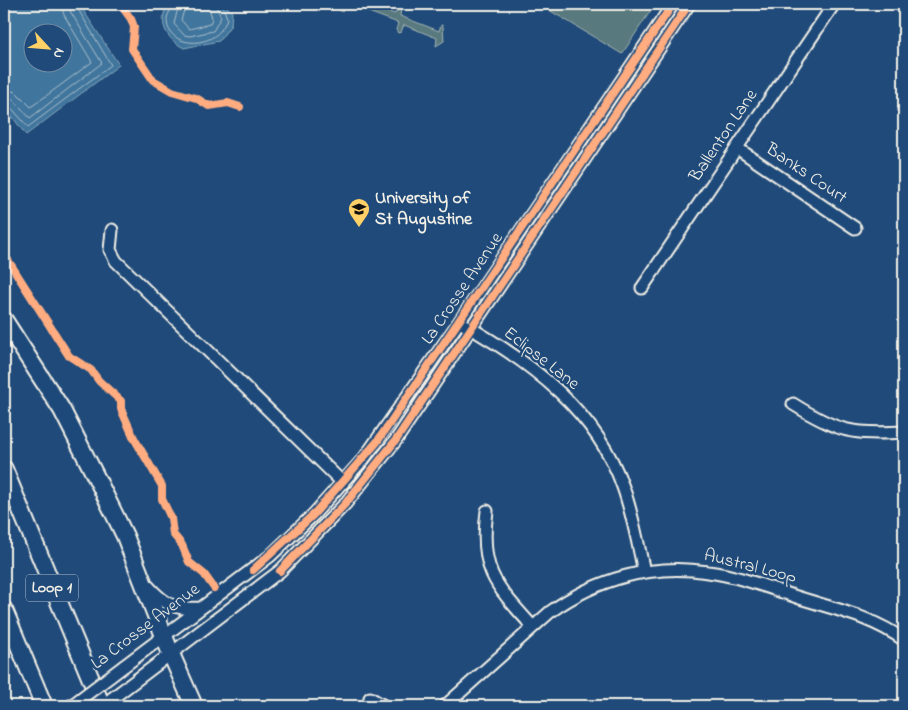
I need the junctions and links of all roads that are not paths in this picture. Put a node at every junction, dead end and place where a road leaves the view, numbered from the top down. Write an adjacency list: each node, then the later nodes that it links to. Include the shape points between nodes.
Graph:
1 (673, 4): 9 (street, La Crosse Avenue)
2 (689, 4): 10 (street, La Crosse Avenue)
3 (834, 4): 4 (street, Ballenton Lane)
4 (737, 148): 5 (street, Banks Court); 7 (street, Ballenton Lane)
5 (855, 228)
6 (112, 230): 14 (street, via 110,250 116,261)
7 (642, 288)
8 (4, 320): 17 (highway, via 62,410 125,536)
9 (459, 322): 10 (street, Eclipse Lane); 14 (street, La Crosse Avenue, via 376,442)
10 (471, 329): 16 (street, Eclipse Lane, via 550,384 593,429 610,455 623,486); 23 (street, La Crosse Avenue, via 396,440 344,504 280,571)
11 (793, 404): 12 (street, via 821,422 848,432)
12 (904, 432)
13 (4, 469): 27 (highway, Loop 1)
14 (343, 483): 18 (street, La Crosse Avenue, via 270,556)
15 (487, 511): 20 (street, via 484,545 492,576)
16 (644, 572): 20 (street, Austral Loop, via 614,579 569,598); 22 (street, Austral Loop, via 686,570 728,576 862,617)
17 (141, 577): 18 (street, via 161,600 183,609); 21 (highway)
18 (200, 608): 21 (street, La Crosse Avenue)
19 (4, 610): 25 (highway, Loop 1)
20 (533, 627): 30 (street, Austral Loop)
21 (164, 637): 23 (highway); 26 (street, La Crosse Avenue, bridge)
22 (904, 640)
23 (171, 654): 27 (street, La Crosse Avenue); 28 (highway)
24 (370, 698): 29 (street)
25 (44, 706)
26 (71, 706)
27 (102, 706)
28 (194, 706)
29 (384, 706)
30 (445, 706)

